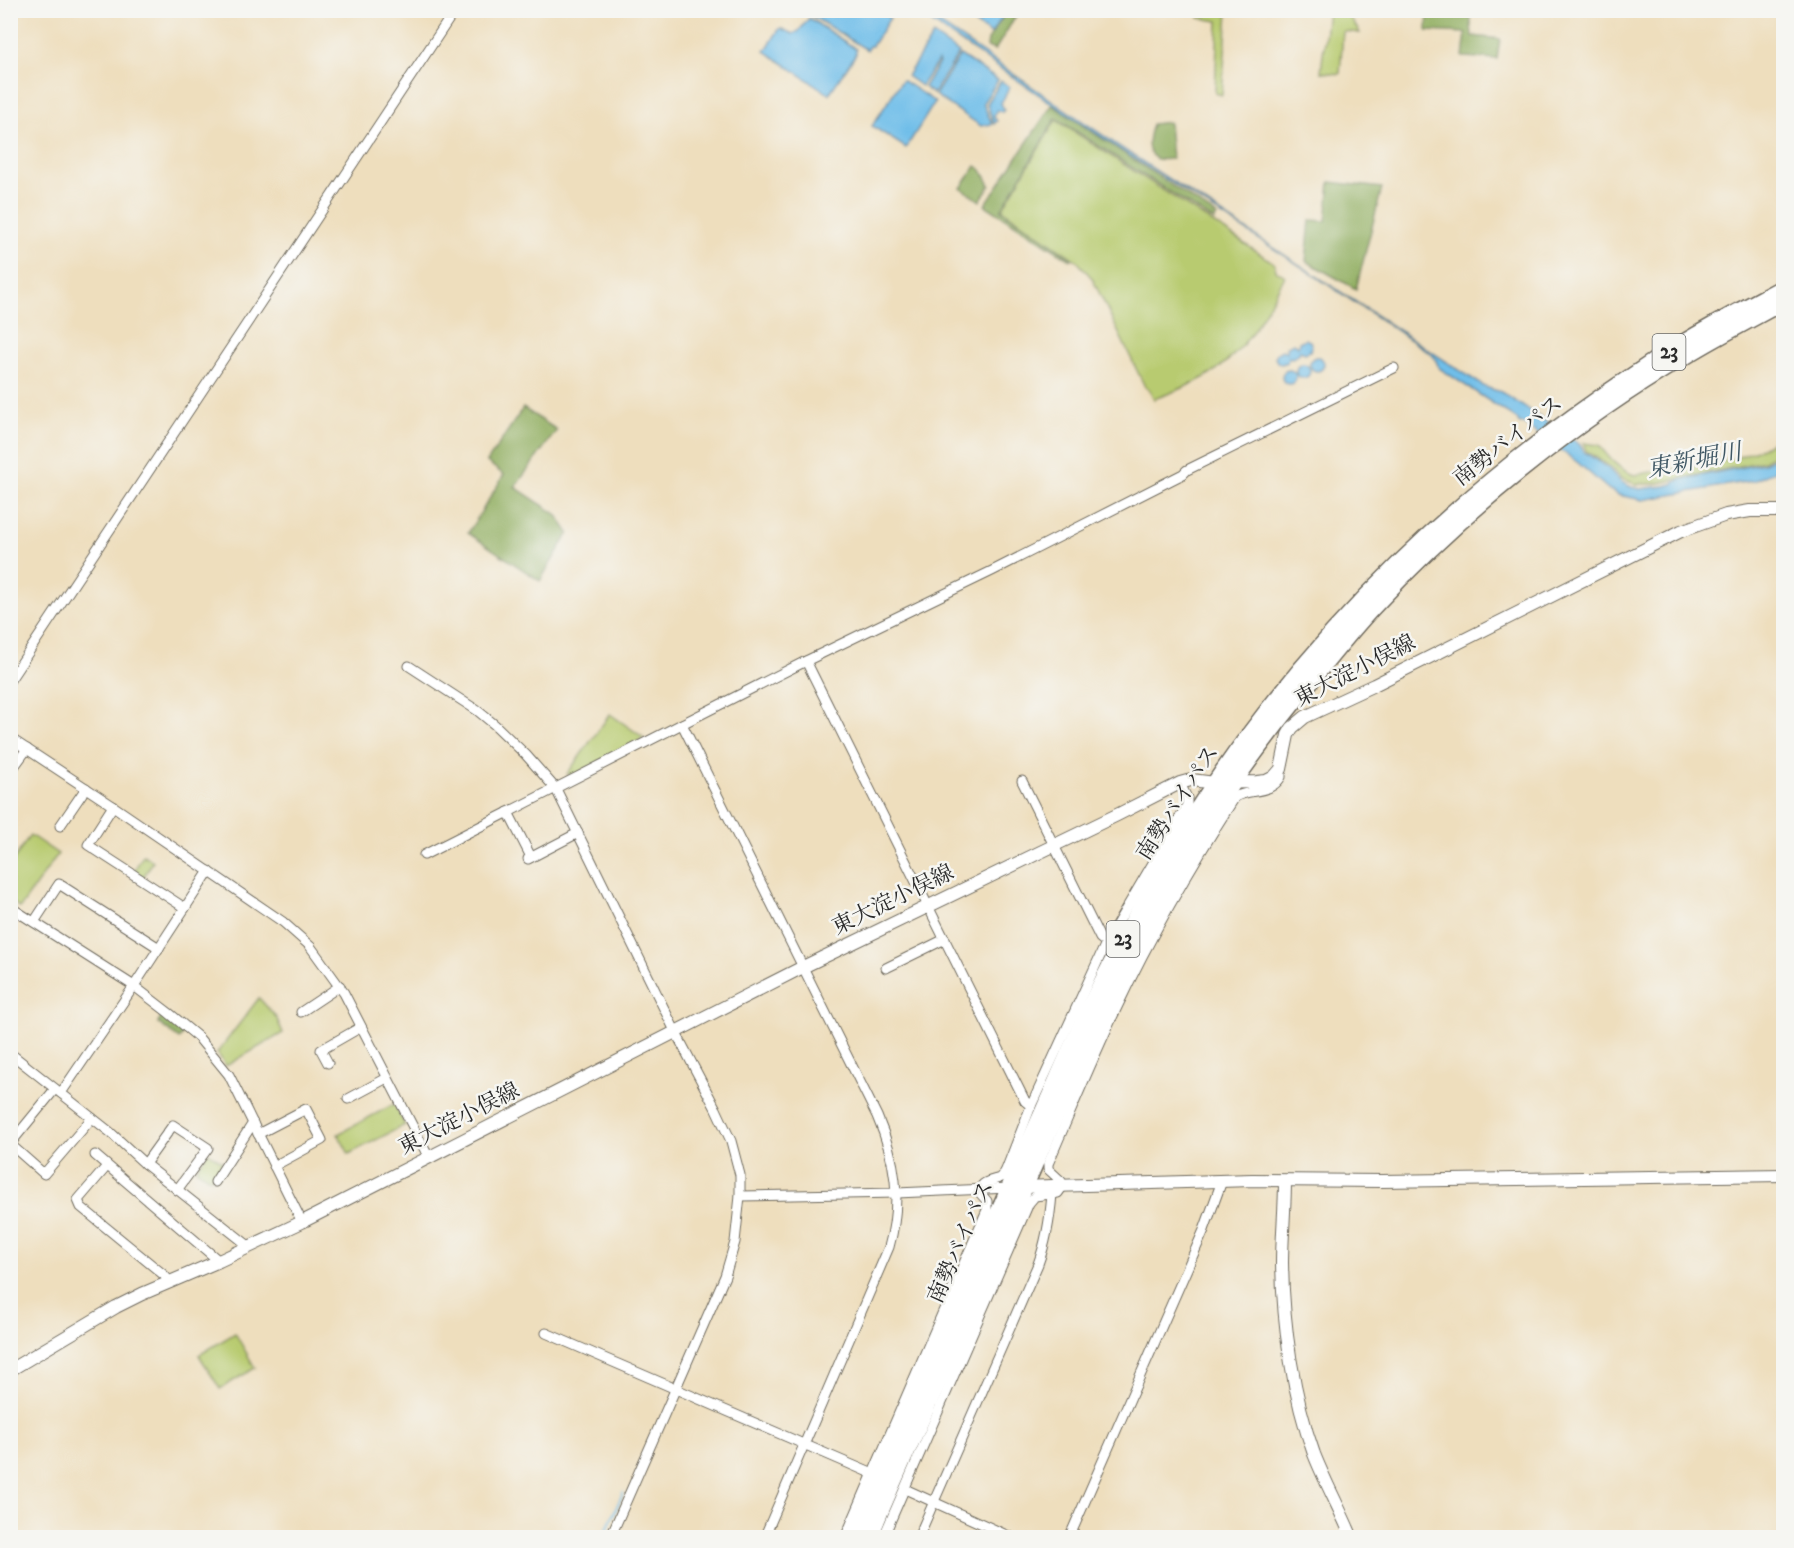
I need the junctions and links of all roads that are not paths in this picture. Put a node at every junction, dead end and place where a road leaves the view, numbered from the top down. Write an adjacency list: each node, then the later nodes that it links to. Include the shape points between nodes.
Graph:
1 (455, 10): 10 (street)
2 (1784, 287): 5 (highway, 南勢バイパス / 23, via 1679,345 1594,402)
3 (1784, 301): 5 (highway, 南勢バイパス / 23, via 1685,355)
4 (1394, 368): 8 (street)
5 (1566, 429): 6 (highway, 南勢バイパス / 23)
6 (1546, 444): 18 (highway, 南勢バイパス / 23, via 1504,469 1433,531 1359,604 1279,696); 19 (highway, 南勢バイパス / 23, via 1376,604 1343,640)
7 (1784, 511): 14 (main road, 東大淀小俣線, via 1726,515 1682,531 1305,717 1287,735)
8 (806, 662): 11 (street); 29 (street)
9 (409, 666): 21 (street, via 495,725)
10 (10, 680)
11 (682, 724): 21 (street); 36 (street)
12 (10, 738): 13 (street)
13 (27, 749): 15 (street); 20 (street)
14 (1281, 769): 19 (main road, 東大淀小俣線, via 1266,781); 62 (street, via 1281,777 1272,787 1235,797 1139,962 1048,1164)
15 (10, 772)
16 (1022, 780): 26 (street)
17 (1180, 783): 18 (main road, 東大淀小俣線); 26 (main road, 東大淀小俣線); 34 (street, via 1187,805)
18 (1215, 783): 19 (main road, 東大淀小俣線); 63 (highway, 南勢バイパス / 23, via 1129,927 1082,1023)
19 (1232, 783): 63 (highway, 南勢バイパス / 23, via 1143,932)
20 (86, 788): 22 (street); 24 (street)
21 (556, 789): 23 (street); 25 (street)
22 (113, 806): 28 (street); 31 (street, via 88,845)
23 (508, 812): 25 (street, via 529,858); 27 (street)
24 (60, 826)
25 (578, 833): 42 (street)
26 (1055, 845): 29 (main road, 東大淀小俣線); 34 (street, via 1100,938)
27 (424, 855)
28 (209, 871): 31 (street); 39 (street, via 298,934)
29 (929, 906): 33 (street); 36 (main road, 東大淀小俣線)
30 (10, 907): 32 (street)
31 (185, 908): 35 (street)
32 (34, 922): 35 (street, via 59,884); 38 (street)
33 (945, 939): 37 (street); 48 (street)
34 (1106, 943): 48 (street)
35 (159, 948): 38 (street)
36 (803, 968): 42 (main road, 東大淀小俣線); 66 (street, via 887,1140)
37 (886, 968)
38 (134, 986): 46 (street); 50 (street, via 198,1037 215,1056)
39 (340, 986): 40 (street); 41 (street)
40 (301, 1012)
41 (361, 1027): 44 (street, via 321,1050); 45 (street)
42 (676, 1033): 54 (main road, 東大淀小俣線); 68 (street, via 731,1142 740,1175)
43 (11, 1054): 46 (street)
44 (327, 1063)
45 (387, 1078): 47 (street); 54 (street)
46 (58, 1091): 49 (street); 52 (street)
47 (348, 1100)
48 (1030, 1106): 64 (street, via 1002,1177 985,1182)
49 (92, 1118): 52 (street, via 44,1174); 55 (street)
50 (253, 1123): 51 (street); 61 (street)
51 (258, 1134): 57 (street); 57 (street, via 306,1109 322,1140)
52 (10, 1144)
53 (95, 1155): 56 (street)
54 (429, 1158): 69 (main road, 東大淀小俣線)
55 (146, 1164): 65 (street); 65 (street, via 173,1125 208,1148)
56 (107, 1166): 71 (street); 72 (street, via 78,1200 81,1207)
57 (274, 1167): 69 (street)
58 (1784, 1175): 59 (main road)
59 (1285, 1180): 60 (main road); 89 (main road, via 1282,1262 1292,1366 1314,1454)
60 (1222, 1181): 62 (main road); 88 (street)
61 (215, 1182)
62 (1063, 1186): 63 (main road); 67 (street)
63 (1017, 1187): 64 (street); 83 (highway, 南勢バイパス / 23); 84 (highway, 南勢バイパス / 23)
64 (980, 1189): 66 (street); 77 (street, via 987,1210)
65 (177, 1190): 70 (street)
66 (897, 1193): 68 (street); 76 (street, via 889,1247)
67 (1052, 1194): 78 (street, via 1035,1196 1029,1203); 79 (street, via 1050,1224 1038,1264)
68 (740, 1196): 75 (street, via 735,1242 725,1276)
69 (302, 1222): 70 (main road, 東大淀小俣線)
70 (250, 1247): 71 (main road, 東大淀小俣線)
71 (219, 1261): 72 (main road, 東大淀小俣線)
72 (170, 1281): 74 (main road, 東大淀小俣線, via 116,1306)
73 (546, 1333): 75 (street)
74 (10, 1370)
75 (675, 1389): 76 (street); 80 (street)
76 (805, 1445): 77 (street); 81 (street)
77 (873, 1474): 82 (street)
78 (904, 1489): 79 (street); 85 (street)
79 (934, 1502): 86 (street); 87 (street)
80 (610, 1538)
81 (764, 1538)
82 (845, 1538)
83 (855, 1538)
84 (869, 1538)
85 (883, 1538)
86 (918, 1538)
87 (1013, 1538)
88 (1069, 1538)
89 (1352, 1538)

